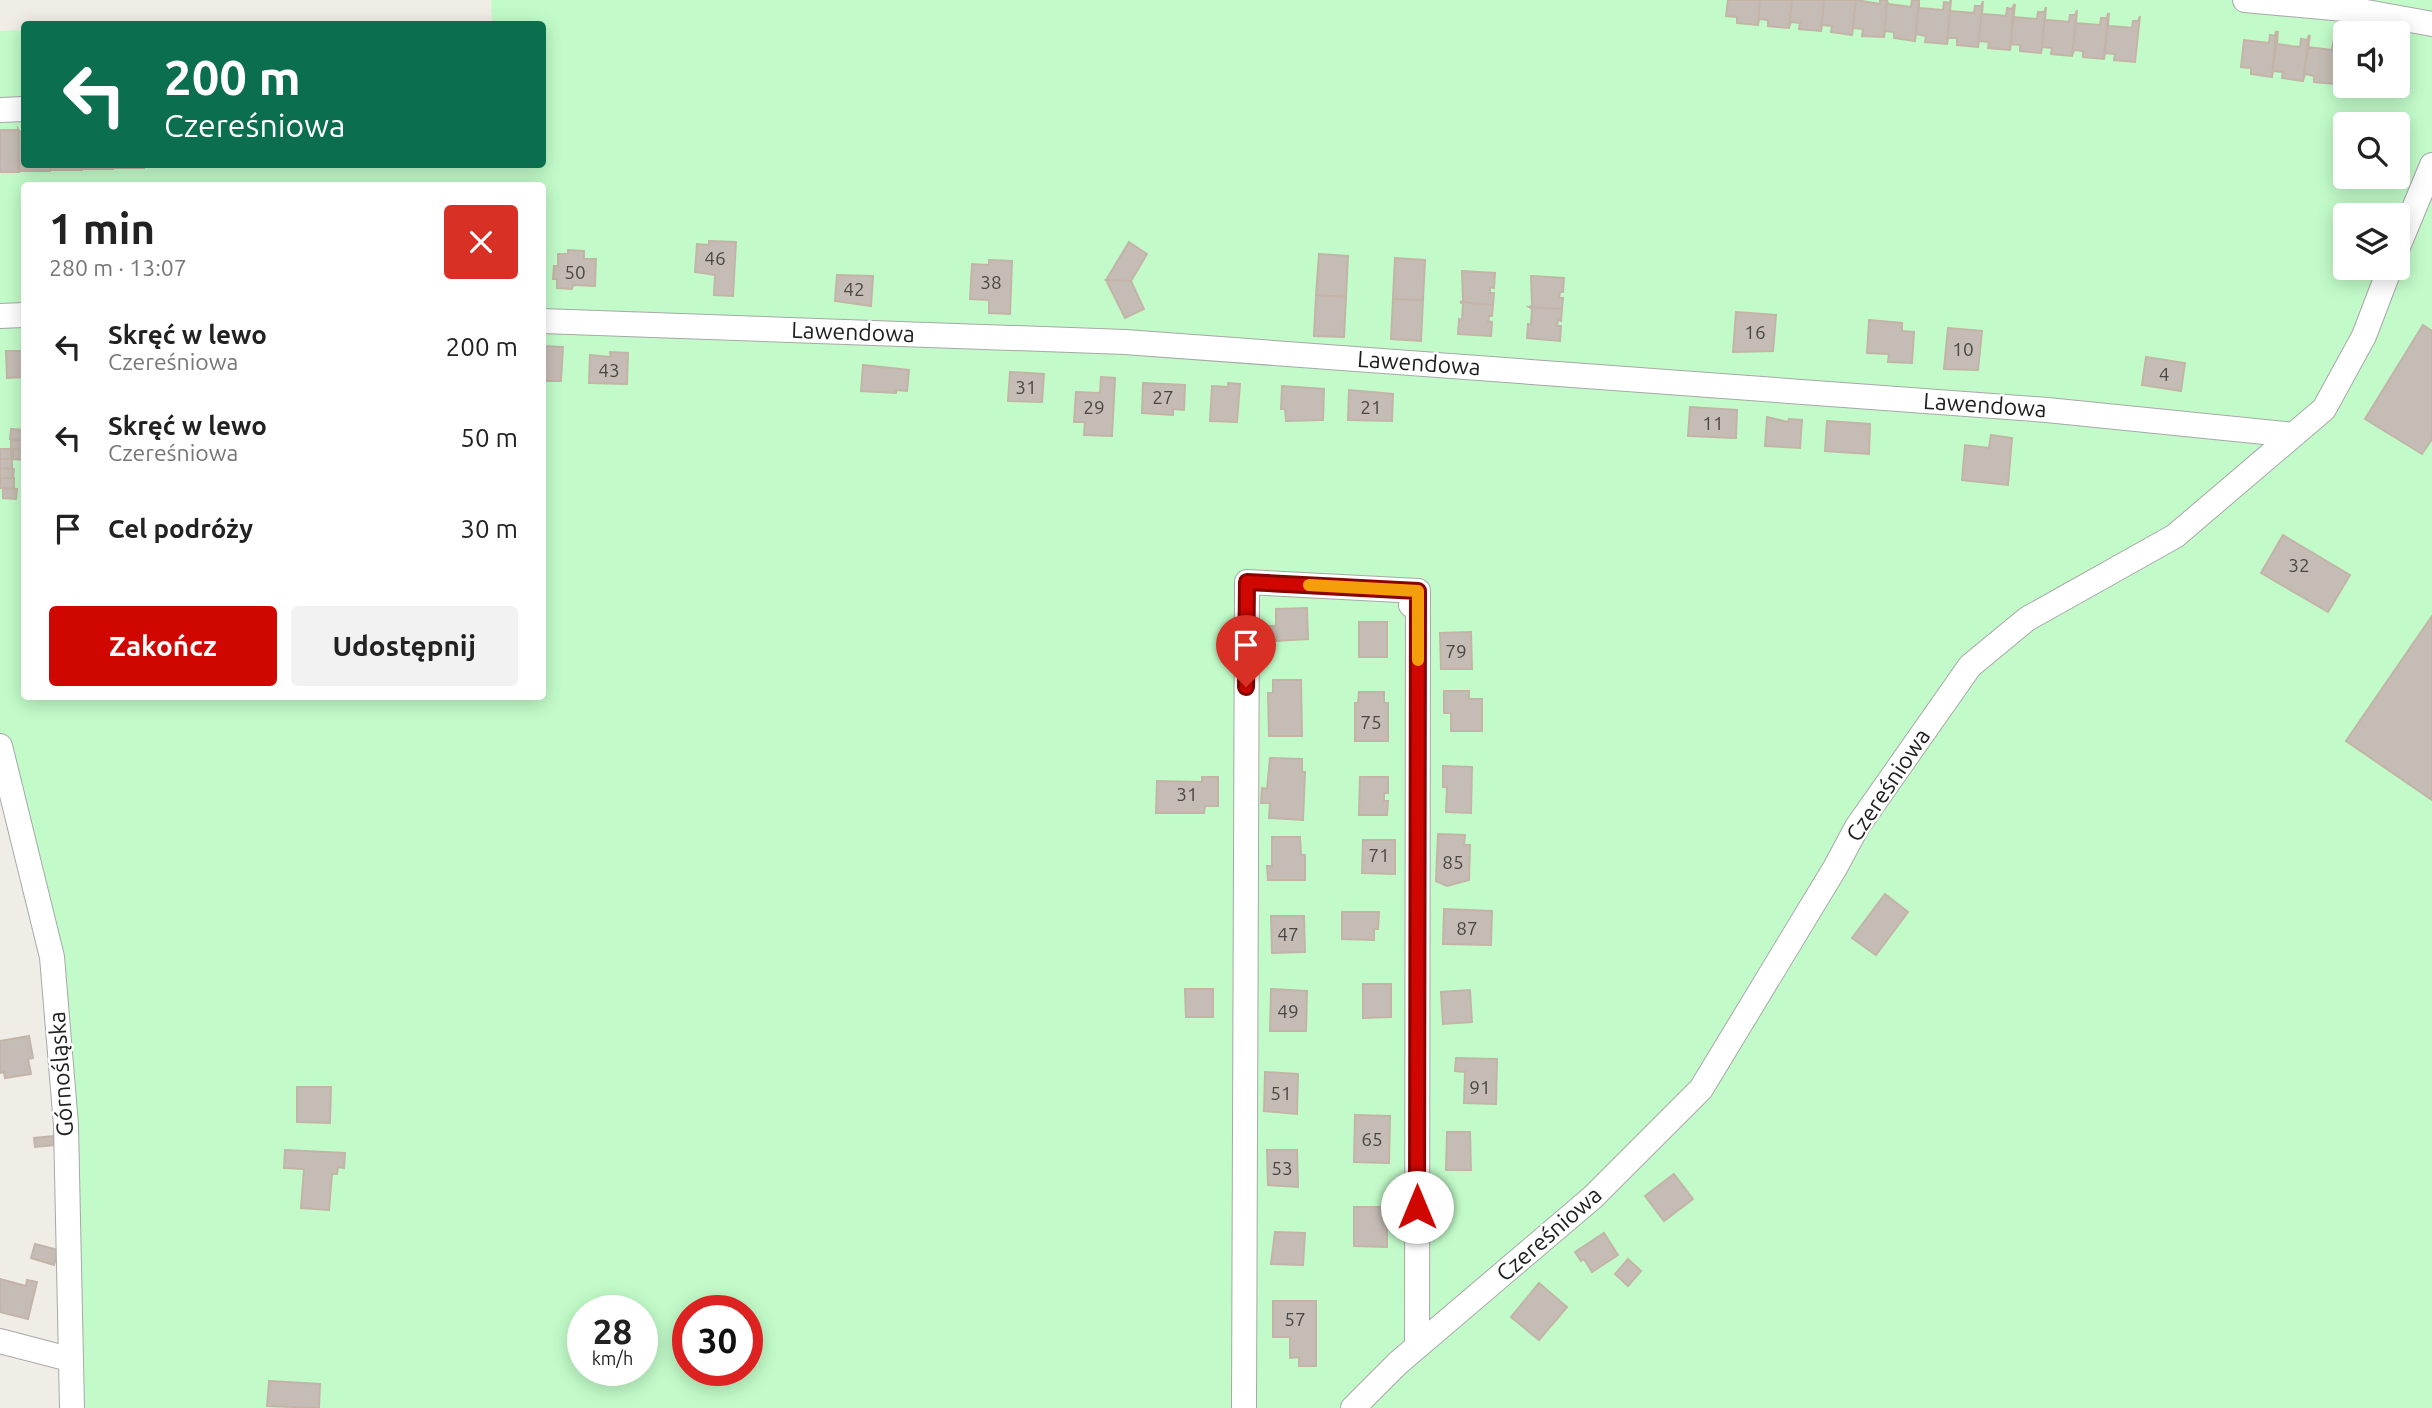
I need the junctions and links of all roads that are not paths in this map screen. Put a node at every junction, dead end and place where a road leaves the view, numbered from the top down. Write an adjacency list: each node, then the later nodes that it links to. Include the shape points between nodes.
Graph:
1 (2245, 0): 2 (street, via 2355,10)
2 (2432, 24)
3 (21, 109): 4 (street)
4 (0, 110)
5 (2432, 165): 6 (street)
6 (2410, 218)
7 (2385, 280): 11 (street, Czereśniowa, via 2364,336 2324,409)
8 (21, 315): 9 (street)
9 (0, 316)
10 (546, 321): 11 (street, Lawendowa, via 1125,342 2047,410)
11 (2294, 435): 14 (street, Czereśniowa, via 2175,536 2027,620 1970,666 1857,827 1701,1089 1593,1198)
12 (0, 746): 15 (street, Górnośląska, via 52,957 66,1125)
13 (0, 1341): 15 (street)
14 (1417, 1347): 17 (street, via 1415,598 1247,582); 18 (street, Czereśniowa)
15 (69, 1359): 16 (street, Górnośląska)
16 (72, 1408)
17 (1244, 1408)
18 (1353, 1408)

